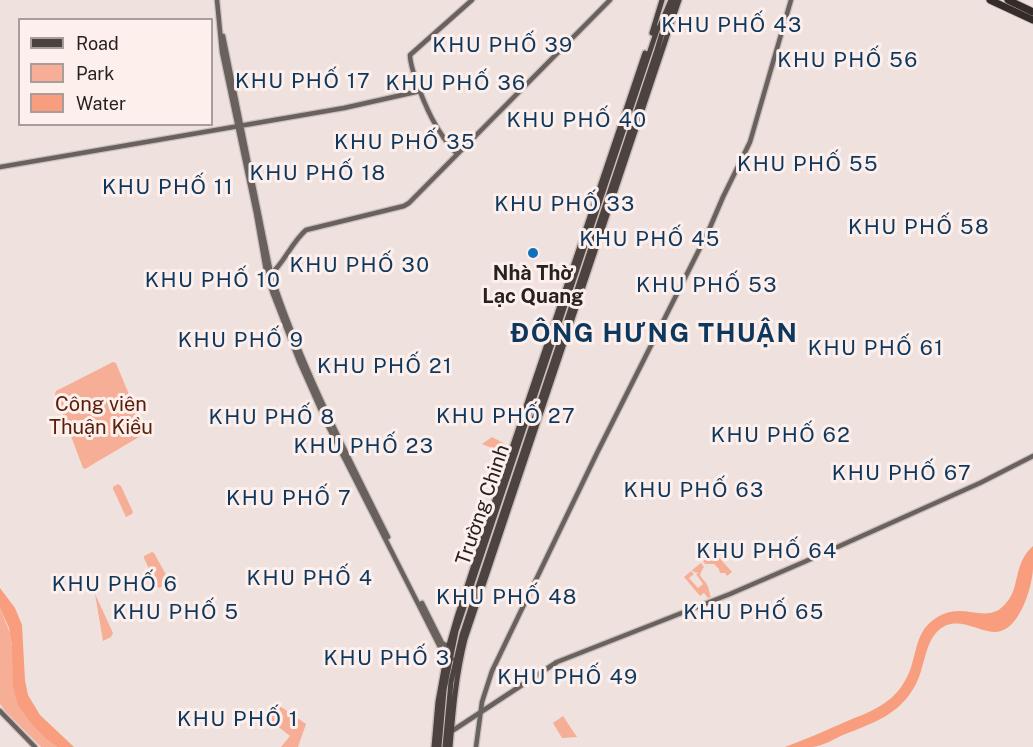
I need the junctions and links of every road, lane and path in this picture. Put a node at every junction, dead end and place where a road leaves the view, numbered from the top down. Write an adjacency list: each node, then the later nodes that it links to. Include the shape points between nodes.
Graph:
1 (219, 0): 17 (street)
2 (472, 0): 16 (street, via 410,55)
3 (610, 0): 18 (street)
4 (680, 0): 13 (main road, Trường Chinh)
5 (790, 0): 28 (street, via 750,142 520,611 492,671)
6 (990, 0): 12 (highway)
7 (997, 0): 12 (highway)
8 (1008, 0): 11 (highway)
9 (1015, 0): 11 (highway)
10 (669, 1): 14 (main road); 14 (main road, Trường Chinh)
11 (1033, 10)
12 (1033, 18)
13 (669, 28): 15 (main road, Trường Chinh); 20 (main road, Trường Chinh)
14 (658, 29): 15 (main road, Trường Chinh); 20 (main road, Trường Chinh); 20 (main road, Trường Chinh)
15 (657, 50): 20 (main road, Trường Chinh)
16 (420, 91): 17 (street); 18 (street, via 437,130)
17 (240, 126): 19 (street); 21 (street)
18 (457, 154): 21 (street, via 404,206 306,230)
19 (0, 167)
20 (581, 268): 24 (main road, Trường Chinh); 24 (main road, Trường Chinh, via 509,457 457,617)
21 (269, 275): 23 (street, via 282,320 310,387)
22 (1033, 456): 28 (street, via 804,562 557,662)
23 (411, 585): 24 (street, via 442,643); 25 (street, via 440,647)
24 (455, 649): 25 (main road, Trường Chinh); 25 (main road, Trường Chinh)
25 (453, 659): 26 (main road, Trường Chinh); 29 (main road, Trường Chinh); 31 (main road, Trường Chinh)
26 (443, 682): 33 (main road, Trường Chinh); 34 (main road, Trường Chinh)
27 (0, 711): 32 (street)
28 (480, 712): 30 (street); 36 (street)
29 (451, 721): 30 (main road); 31 (main road, Trường Chinh)
30 (460, 726): 31 (street)
31 (448, 734): 35 (main road, Trường Chinh)
32 (35, 747)
33 (434, 747)
34 (439, 747)
35 (447, 747)
36 (476, 747)

